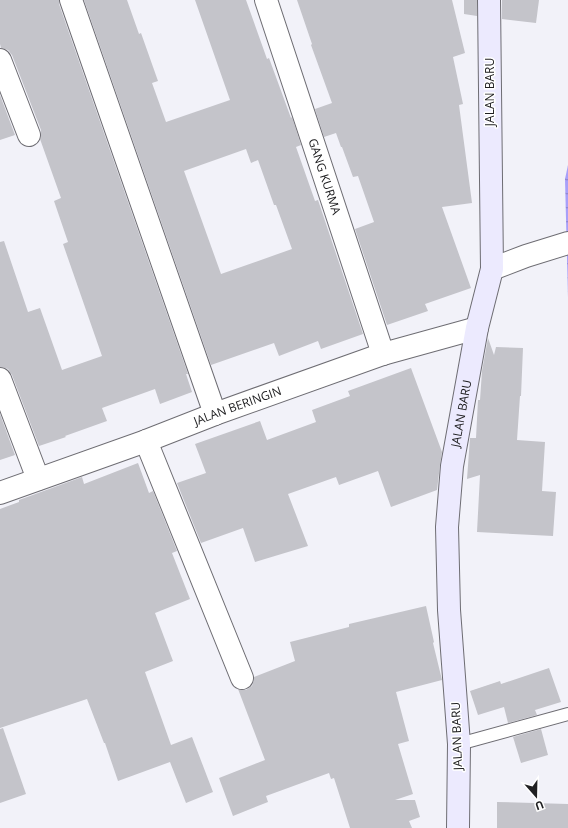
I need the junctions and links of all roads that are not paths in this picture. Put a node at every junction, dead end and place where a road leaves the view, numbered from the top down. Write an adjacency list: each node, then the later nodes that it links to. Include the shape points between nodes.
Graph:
1 (71, 0): 11 (street)
2 (266, 0): 9 (street, GANG KURMA)
3 (490, 0): 7 (main road, JALAN BARU)
4 (0, 60): 5 (street)
5 (29, 135)
6 (568, 242): 7 (street)
7 (492, 269): 8 (main road, JALAN BARU)
8 (478, 328): 9 (street, JALAN BERINGIN); 17 (main road, JALAN BARU, via 452,466 447,527 449,610)
9 (383, 354): 11 (street, JALAN BERINGIN)
10 (0, 379): 13 (street)
11 (215, 414): 12 (street, JALAN BERINGIN)
12 (146, 441): 13 (street, JALAN BERINGIN); 15 (street)
13 (38, 479): 14 (street, JALAN BERINGIN)
14 (0, 493)
15 (242, 678)
16 (568, 714): 17 (lane)
17 (459, 744): 18 (main road, JALAN BARU)
18 (458, 828)

